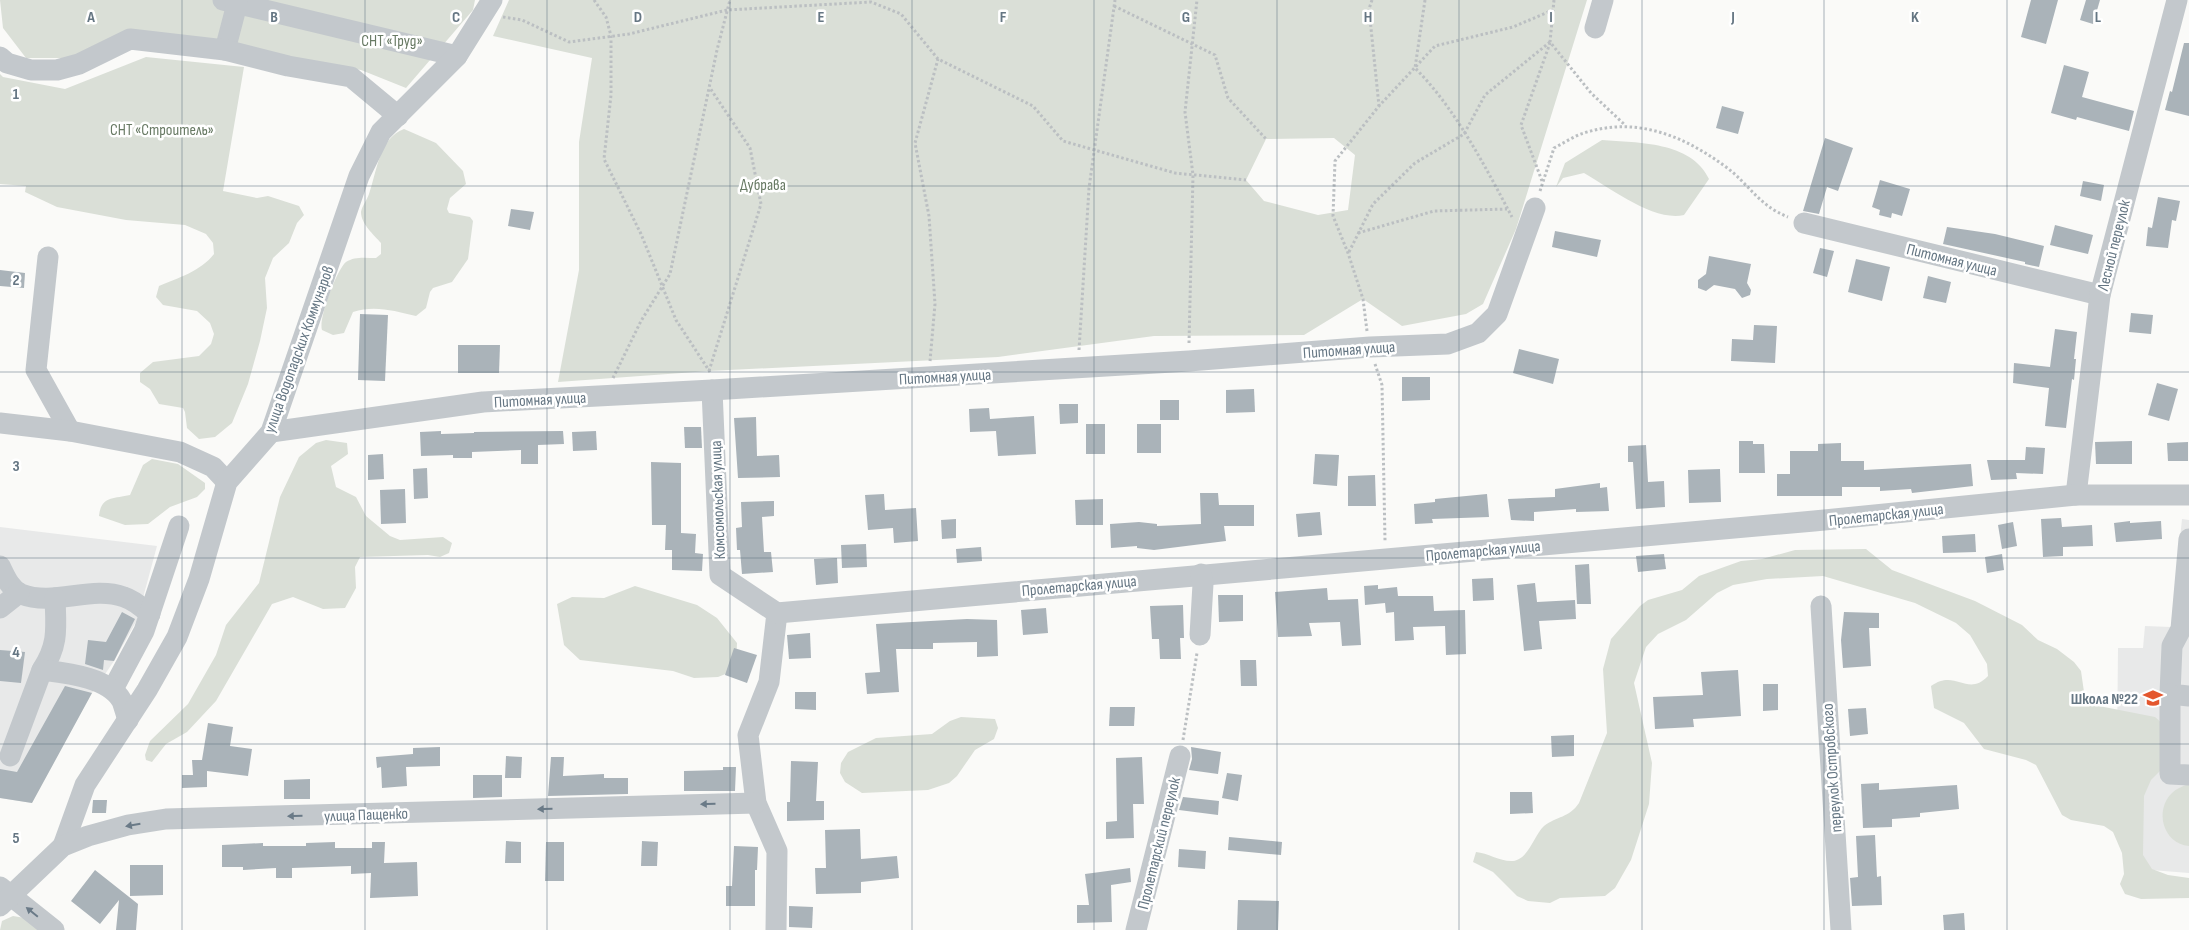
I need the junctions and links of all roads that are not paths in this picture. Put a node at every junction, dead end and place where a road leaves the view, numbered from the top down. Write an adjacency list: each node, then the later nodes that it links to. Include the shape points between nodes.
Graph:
1 (1603, 0): 5 (street)
2 (2177, 0): 13 (street, Лесной переулок)
3 (230, 2): 6 (street); 7 (street)
4 (488, 7): 7 (street, улица Водопадских Коммунаров)
5 (1595, 28)
6 (225, 50): 8 (street, via 130,39 79,64 57,70 31,70 7,63); 9 (street, via 351,77)
7 (457, 56): 9 (street, улица Водопадских Коммунаров)
8 (0, 57)
9 (398, 116): 17 (street, улица Водопадских Коммунаров, via 381,132 358,176)
10 (1535, 208): 14 (street, Питомная улица, via 1497,314 1478,333 1448,344 928,377)
11 (1804, 223): 13 (street, Питомная улица)
12 (48, 257): 16 (street, via 36,370)
13 (2100, 295): 20 (street, Лесной переулок)
14 (711, 381): 17 (street, Питомная улица, via 604,396 483,402); 30 (street, Комсомольская улица, via 720,575)
15 (0, 423): 16 (street)
16 (70, 431): 18 (street, via 180,452 213,467)
17 (271, 432): 18 (street, улица Водопадских Коммунаров)
18 (226, 482): 37 (street, улица Водопадских Коммунаров, via 199,579 177,637)
19 (2189, 494): 20 (street, Пролетарская улица)
20 (2076, 495): 24 (street, Пролетарская улица)
21 (179, 526): 31 (street)
22 (2189, 539): 27 (street)
23 (0, 566): 25 (street)
24 (1201, 574): 30 (street, Пролетарская улица); 33 (street)
25 (19, 594): 26 (street); 29 (street)
26 (55, 598): 31 (street, via 117,595); 34 (street, via 53,654)
27 (2186, 600): 32 (street)
28 (1821, 606): 47 (street, переулок Островского)
29 (0, 608)
30 (777, 613): 41 (street, via 769,682 748,735)
31 (150, 614): 35 (street)
32 (2185, 629): 36 (street, via 2172,646)
33 (1200, 635)
34 (42, 670): 35 (street, via 81,675); 38 (street)
35 (113, 689): 37 (street, via 122,701)
36 (2180, 695): 40 (street, via 2170,774)
37 (128, 720): 42 (street, улица Водопадских Коммунаров, via 85,785)
38 (10, 756)
39 (1180, 756): 46 (street, Пролетарский переулок)
40 (2189, 775)
41 (756, 803): 42 (street, улица Пащенко, one-way to 42, via 166,819 128,825); 45 (street, via 777,851)
42 (63, 846): 43 (street, улица Пащенко)
43 (3, 896): 44 (street, one-way to 43)
44 (54, 930)
45 (776, 930)
46 (1136, 930)
47 (1841, 930)

